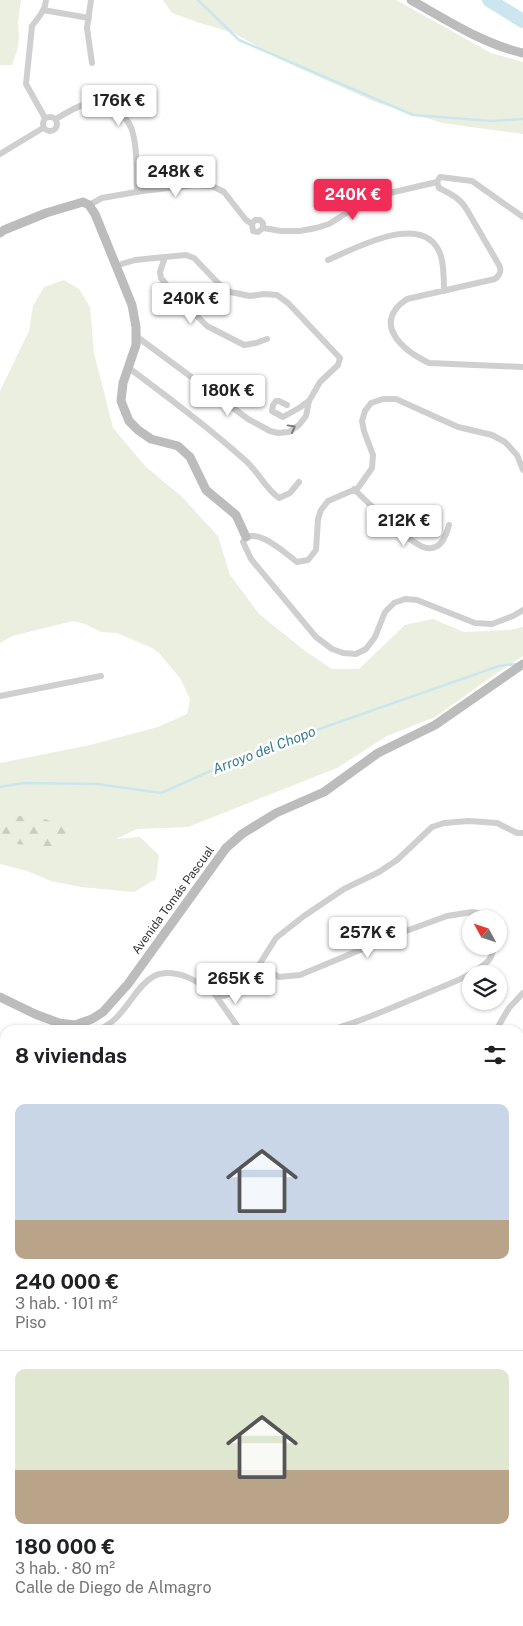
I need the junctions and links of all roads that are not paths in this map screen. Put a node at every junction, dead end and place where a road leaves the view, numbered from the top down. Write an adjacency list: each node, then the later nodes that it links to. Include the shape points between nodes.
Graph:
1 (46, 0): 4 (street)
2 (91, 0): 5 (street)
3 (411, 0): 6 (street, via 479,38)
4 (43, 10): 5 (street); 8 (street, via 32,26 26,84)
5 (89, 18): 7 (street, via 87,28)
6 (523, 53)
7 (92, 63)
8 (45, 118): 9 (street, via 51,116); 10 (street, via 42,122)
9 (56, 120): 10 (street, via 54,130); 13 (street, via 77,106 100,102 120,112 133,133)
10 (44, 128): 11 (street)
11 (0, 154)
12 (437, 182): 13 (street, via 377,196 329,224 300,231 264,228 260,220 252,224 224,192 212,186); 15 (street, via 440,177 472,181); 20 (street, via 438,188 463,202 501,269 495,279)
13 (137, 192): 14 (street, via 102,198)
14 (89, 205): 16 (street, via 83,202 46,213); 19 (street)
15 (523, 217)
16 (0, 233)
17 (165, 257): 19 (street); 22 (street, via 161,278 207,326 244,345); 25 (street, via 194,258 230,292 277,296 288,303 340,358)
18 (328, 260): 20 (street, via 377,240 417,233 432,242 441,255)
19 (115, 266): 21 (street, via 132,305)
20 (444, 291): 23 (street, via 407,299 398,305 391,316 390,328 396,339 429,363)
21 (136, 336): 24 (street); 25 (street, one-way to 25, via 248,419 270,431 289,432 299,425 306,416)
22 (267, 339)
23 (523, 367)
24 (129, 368): 28 (street, via 216,435 249,464 273,494 279,498 290,493); 31 (street, via 121,401 129,420 151,440 178,446 190,457 206,490 236,515)
25 (309, 401): 26 (street, via 283,417 272,411 276,401)
26 (287, 406)
27 (523, 470): 29 (street, via 517,454 492,435 458,427 396,399 384,399 371,403 365,411 362,421 373,455 372,468)
28 (299, 482)
29 (354, 489): 30 (street, via 418,545 436,547 442,542); 31 (street, via 328,501 320,510 316,550 308,560 298,562 264,538)
30 (449, 525)
31 (246, 537): 32 (street, via 243,542 251,559 316,637 344,653 356,654 366,648 375,637 385,612 394,603 405,599 417,600 475,623 492,624)
32 (523, 610)
33 (523, 664): 44 (street, Avenida Tomás Pascual, via 435,725 378,753 324,792 276,813 242,834 226,848 128,984 103,1012)
34 (101, 676): 35 (street)
35 (0, 696)
36 (523, 833): 39 (street, via 498,823 469,821 432,827 397,860 344,889 276,938)
37 (462, 914): 39 (street, via 406,931 300,975 279,977)
38 (492, 955): 47 (street, via 475,971)
39 (259, 965): 40 (street, via 234,991 224,996)
40 (214, 993): 45 (street, via 187,977 158,973 146,981 115,1020); 46 (street)
41 (523, 993): 48 (street)
42 (0, 997): 43 (street, Avenida Tomás Pascual)
43 (64, 1025)
44 (78, 1025)
45 (107, 1025)
46 (236, 1025)
47 (347, 1025)
48 (499, 1025)

